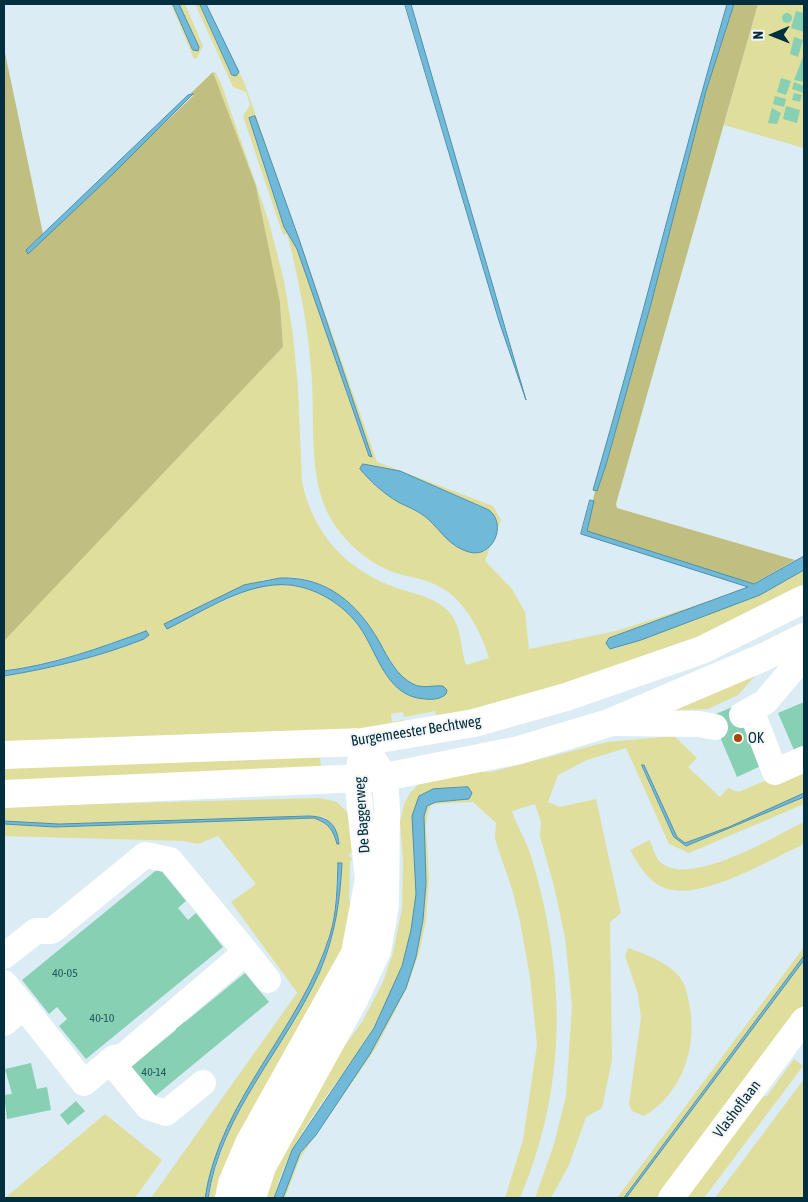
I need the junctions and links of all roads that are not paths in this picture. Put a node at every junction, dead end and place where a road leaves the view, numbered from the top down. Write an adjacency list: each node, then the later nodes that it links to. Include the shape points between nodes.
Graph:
1 (804, 599): 6 (main road, Burgemeester Bechtweg, via 702,650 566,697 474,723)
2 (804, 636): 4 (main road, via 764,657)
3 (804, 656): 8 (street, via 766,702 746,713 775,772)
4 (609, 723): 5 (street); 9 (main road, via 519,750)
5 (714, 727)
6 (362, 742): 7 (main road, Burgemeester Bechtweg); 9 (street, De Baggerweg); 10 (street, De Baggerweg)
7 (4, 754)
8 (804, 759)
9 (385, 777): 10 (main road); 22 (street, De Baggerweg, via 386,906 378,951 354,1002 263,1167)
10 (357, 780): 11 (main road); 21 (street, De Baggerweg, via 368,879 354,953 248,1143)
11 (4, 794)
12 (246, 952): 13 (street, via 170,860 145,855 52,931 36,931); 14 (street); 19 (street, via 124,1056)
13 (4, 956)
14 (268, 980)
15 (4, 984): 16 (street)
16 (24, 1008): 18 (street); 19 (street, via 84,1083)
17 (804, 1020): 23 (street, Vlashoflaan)
18 (4, 1023)
19 (110, 1061): 20 (street, via 148,1106 166,1113)
20 (203, 1083)
21 (228, 1198)
22 (253, 1198)
23 (670, 1198)

